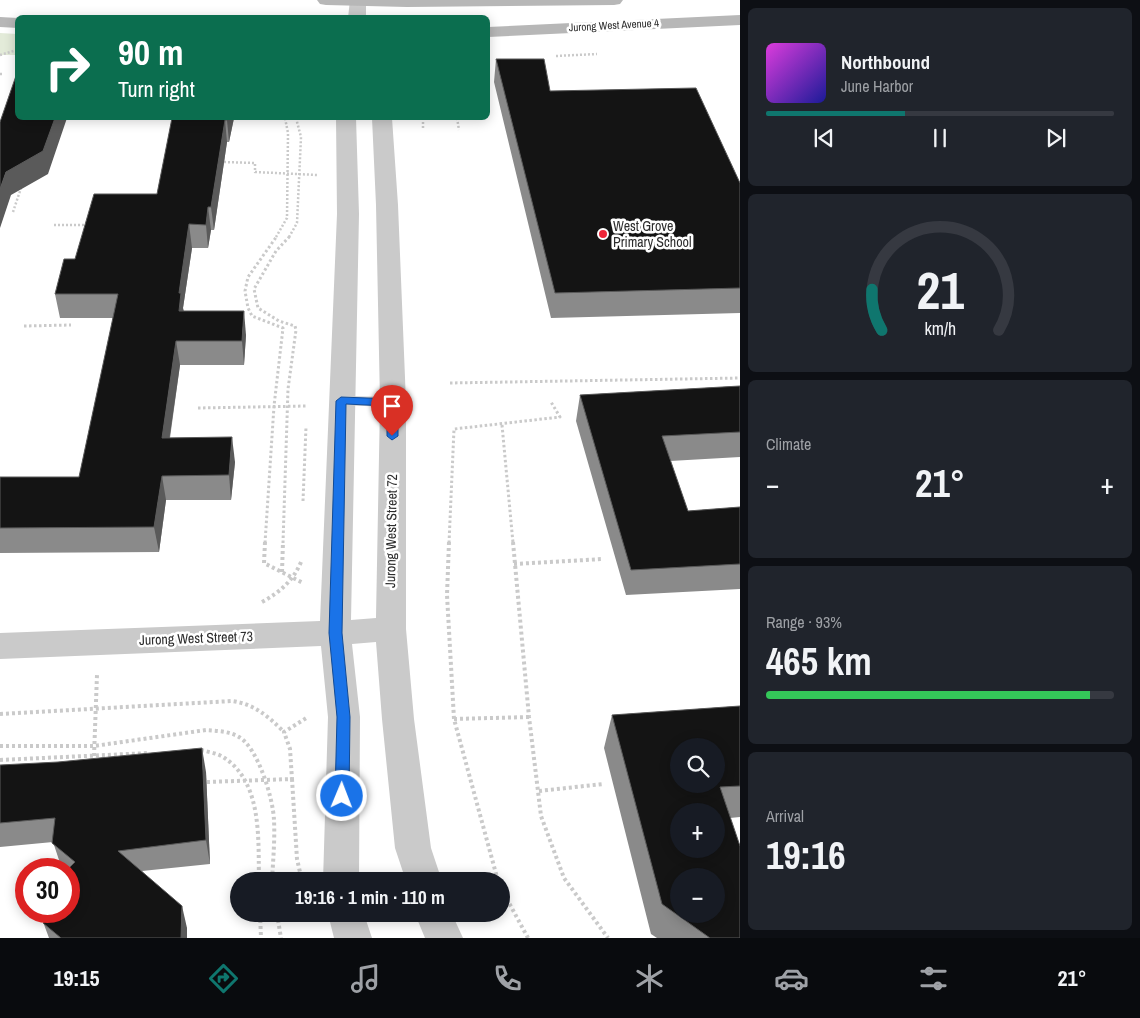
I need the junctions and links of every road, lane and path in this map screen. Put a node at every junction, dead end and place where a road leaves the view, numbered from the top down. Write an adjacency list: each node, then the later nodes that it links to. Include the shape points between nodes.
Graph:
1 (326, 0): 3 (main road, Jurong West Avenue 4)
2 (614, 0): 4 (main road, Jurong West Avenue 4)
3 (358, 9): 4 (main road, Jurong West Avenue 4)
4 (376, 10)
5 (740, 20): 8 (main road, Jurong West Avenue 4)
6 (0, 22): 7 (main road)
7 (15, 23)
8 (490, 32)
9 (15, 51): 10 (path)
10 (0, 55)
11 (285, 120): 20 (path)
12 (297, 120): 21 (path, via 301,137)
13 (346, 120): 32 (street, via 348,214)
14 (382, 120): 33 (street, Jurong West Street 72)
15 (423, 120): 17 (path)
16 (457, 120): 18 (path)
17 (423, 130)
18 (459, 130)
19 (224, 162): 20 (path, via 255,163 255,172)
20 (289, 173): 21 (path); 35 (path, via 284,226 245,285 246,309 250,315 283,328)
21 (300, 174): 22 (path); 36 (path, via 297,223 266,266 254,289 258,308 279,321 295,326)
22 (320, 175)
23 (21, 188): 24 (path)
24 (14, 212)
25 (54, 225): 26 (path)
26 (88, 225)
27 (24, 326): 28 (path)
28 (71, 326)
29 (740, 378): 30 (path)
30 (450, 383)
31 (308, 397): 37 (path)
32 (341, 401): 33 (lane); 51 (street)
33 (392, 402): 50 (street, Jurong West Street 72)
34 (551, 402): 41 (path, via 560,418)
35 (274, 406): 36 (path); 38 (path); 46 (path, via 264,563)
36 (288, 406): 37 (path); 46 (path)
37 (308, 406): 39 (path)
38 (198, 408)
39 (307, 415)
40 (306, 424): 42 (path)
41 (502, 425): 45 (path); 58 (path, via 454,429 447,594)
42 (303, 504)
43 (302, 559): 47 (path)
44 (603, 559): 45 (path)
45 (514, 564): 56 (path)
46 (282, 572): 47 (path)
47 (294, 578): 48 (path); 49 (path, via 275,595)
48 (308, 586)
49 (255, 604)
50 (391, 629): 51 (street, Jurong West Street 73); 76 (street, Jurong West Street 72, via 414,848)
51 (335, 633): 52 (street, Jurong West Street 73); 75 (street, via 344,717)
52 (100, 642): 53 (street, Jurong West Street 73); 54 (path)
53 (0, 646)
54 (95, 707): 55 (path); 59 (path, via 212,700 240,702 264,711); 61 (path)
55 (0, 714)
56 (529, 717): 58 (path); 71 (path)
57 (308, 718): 59 (path)
58 (454, 720): 77 (path)
59 (284, 732): 66 (path, via 290,749)
60 (0, 746): 61 (path)
61 (94, 746): 64 (path); 68 (path, via 206,730 223,731 239,737 250,746)
62 (191, 751): 67 (path, via 214,752 228,760)
63 (152, 753): 64 (path)
64 (94, 759): 65 (path)
65 (0, 760)
66 (292, 779): 68 (path); 74 (path)
67 (246, 780): 68 (path); 69 (path); 72 (path, via 257,819)
68 (264, 780): 73 (path, via 274,819)
69 (207, 782)
70 (603, 784): 71 (path)
71 (539, 791): 88 (path, via 541,816 564,878)
72 (259, 872)
73 (272, 872)
74 (300, 872)
75 (341, 872)
76 (421, 872)
77 (496, 872)
78 (510, 905): 87 (path)
79 (260, 922): 83 (path)
80 (278, 922): 84 (path)
81 (348, 922): 85 (street)
82 (437, 922): 86 (street)
83 (261, 938)
84 (281, 938)
85 (353, 938)
86 (444, 938)
87 (528, 938)
88 (608, 938)

